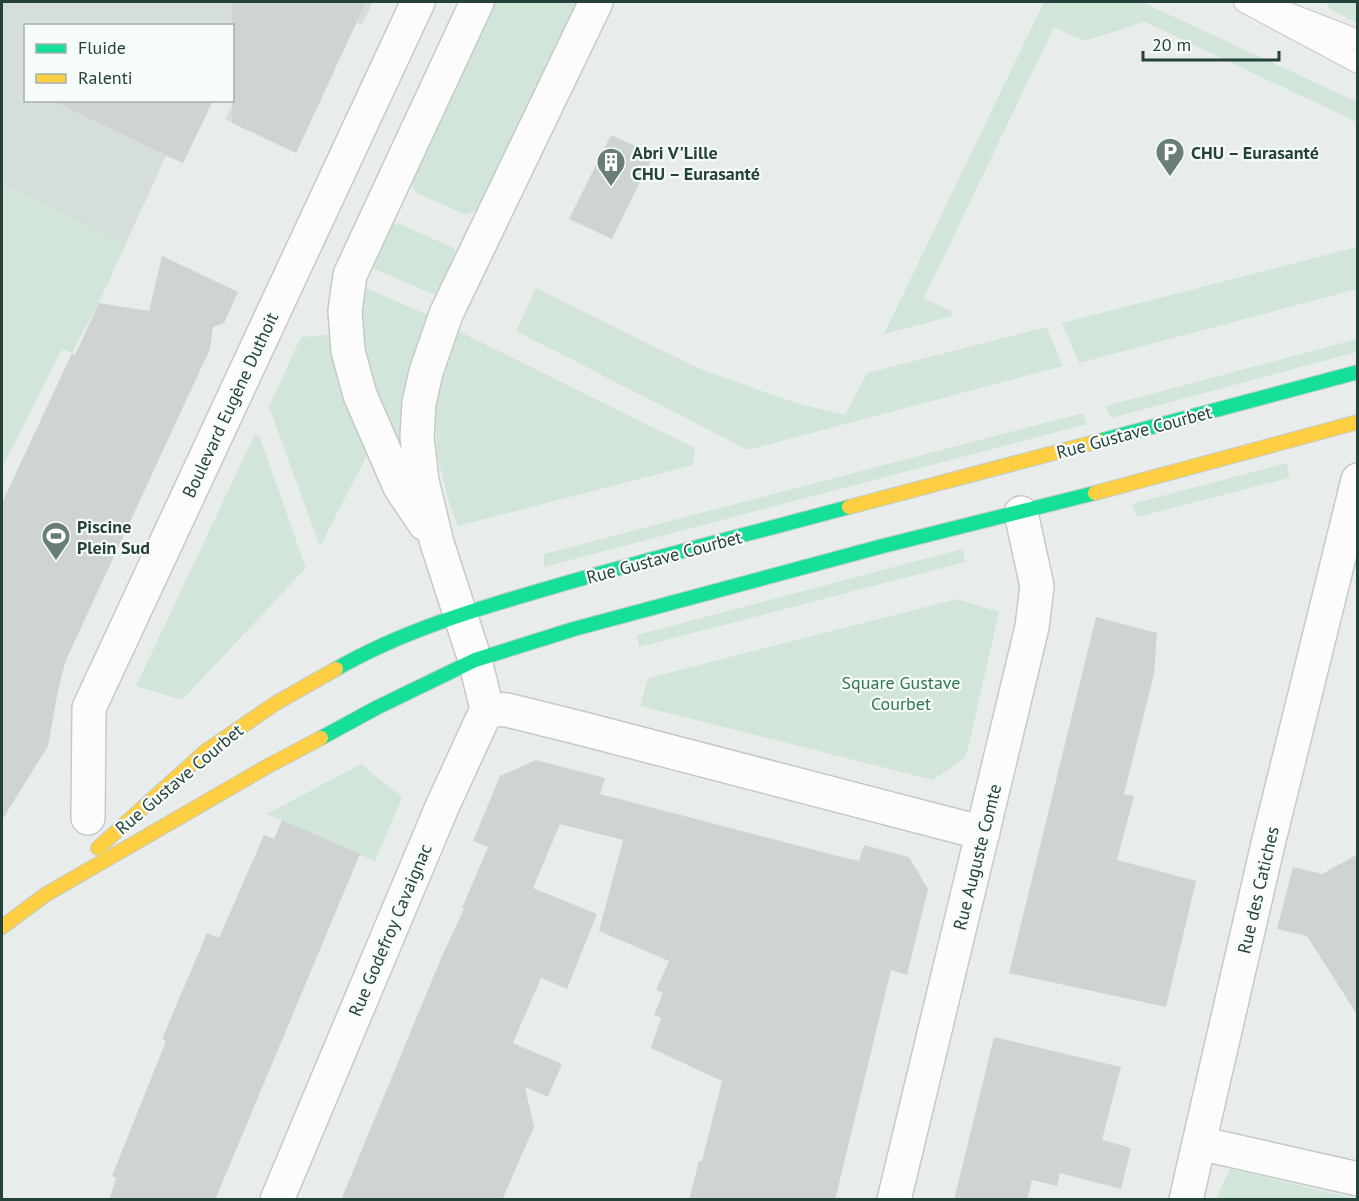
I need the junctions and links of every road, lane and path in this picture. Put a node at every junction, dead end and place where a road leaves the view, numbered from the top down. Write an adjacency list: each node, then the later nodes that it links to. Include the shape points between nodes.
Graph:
1 (418, 2): 16 (street, Boulevard Eugène Duthoit, via 89,708)
2 (477, 2): 12 (street, via 350,275 345,311 348,351 360,395 400,487)
3 (596, 2): 12 (street, via 446,314 426,372 417,438 422,481)
4 (1244, 2): 7 (lane)
5 (1259, 2): 6 (lane)
6 (1358, 40)
7 (1358, 63)
8 (1358, 372): 13 (main road, Rue Gustave Courbet)
9 (1358, 422): 11 (main road, Rue Gustave Courbet)
10 (1358, 480): 20 (street, Rue des Catiches)
11 (1021, 513): 14 (main road, Rue Gustave Courbet, via 824,561); 17 (street, Rue Auguste Comte, via 1037,586 1036,602)
12 (437, 543): 13 (street)
13 (460, 614): 14 (street); 18 (main road, Rue Gustave Courbet, via 361,654 241,726 206,751)
14 (476, 660): 15 (street); 18 (main road, Rue Gustave Courbet, via 268,766)
15 (487, 709): 17 (street, via 536,717); 22 (street, Rue Godefroy Cavaignac)
16 (88, 818)
17 (983, 833): 23 (street, Rue Auguste Comte)
18 (45, 895): 19 (main road, Rue Gustave Courbet)
19 (2, 927)
20 (1199, 1143): 21 (street); 24 (street, Rue des Catiches)
21 (1358, 1179)
22 (277, 1200)
23 (894, 1200)
24 (1186, 1200)

